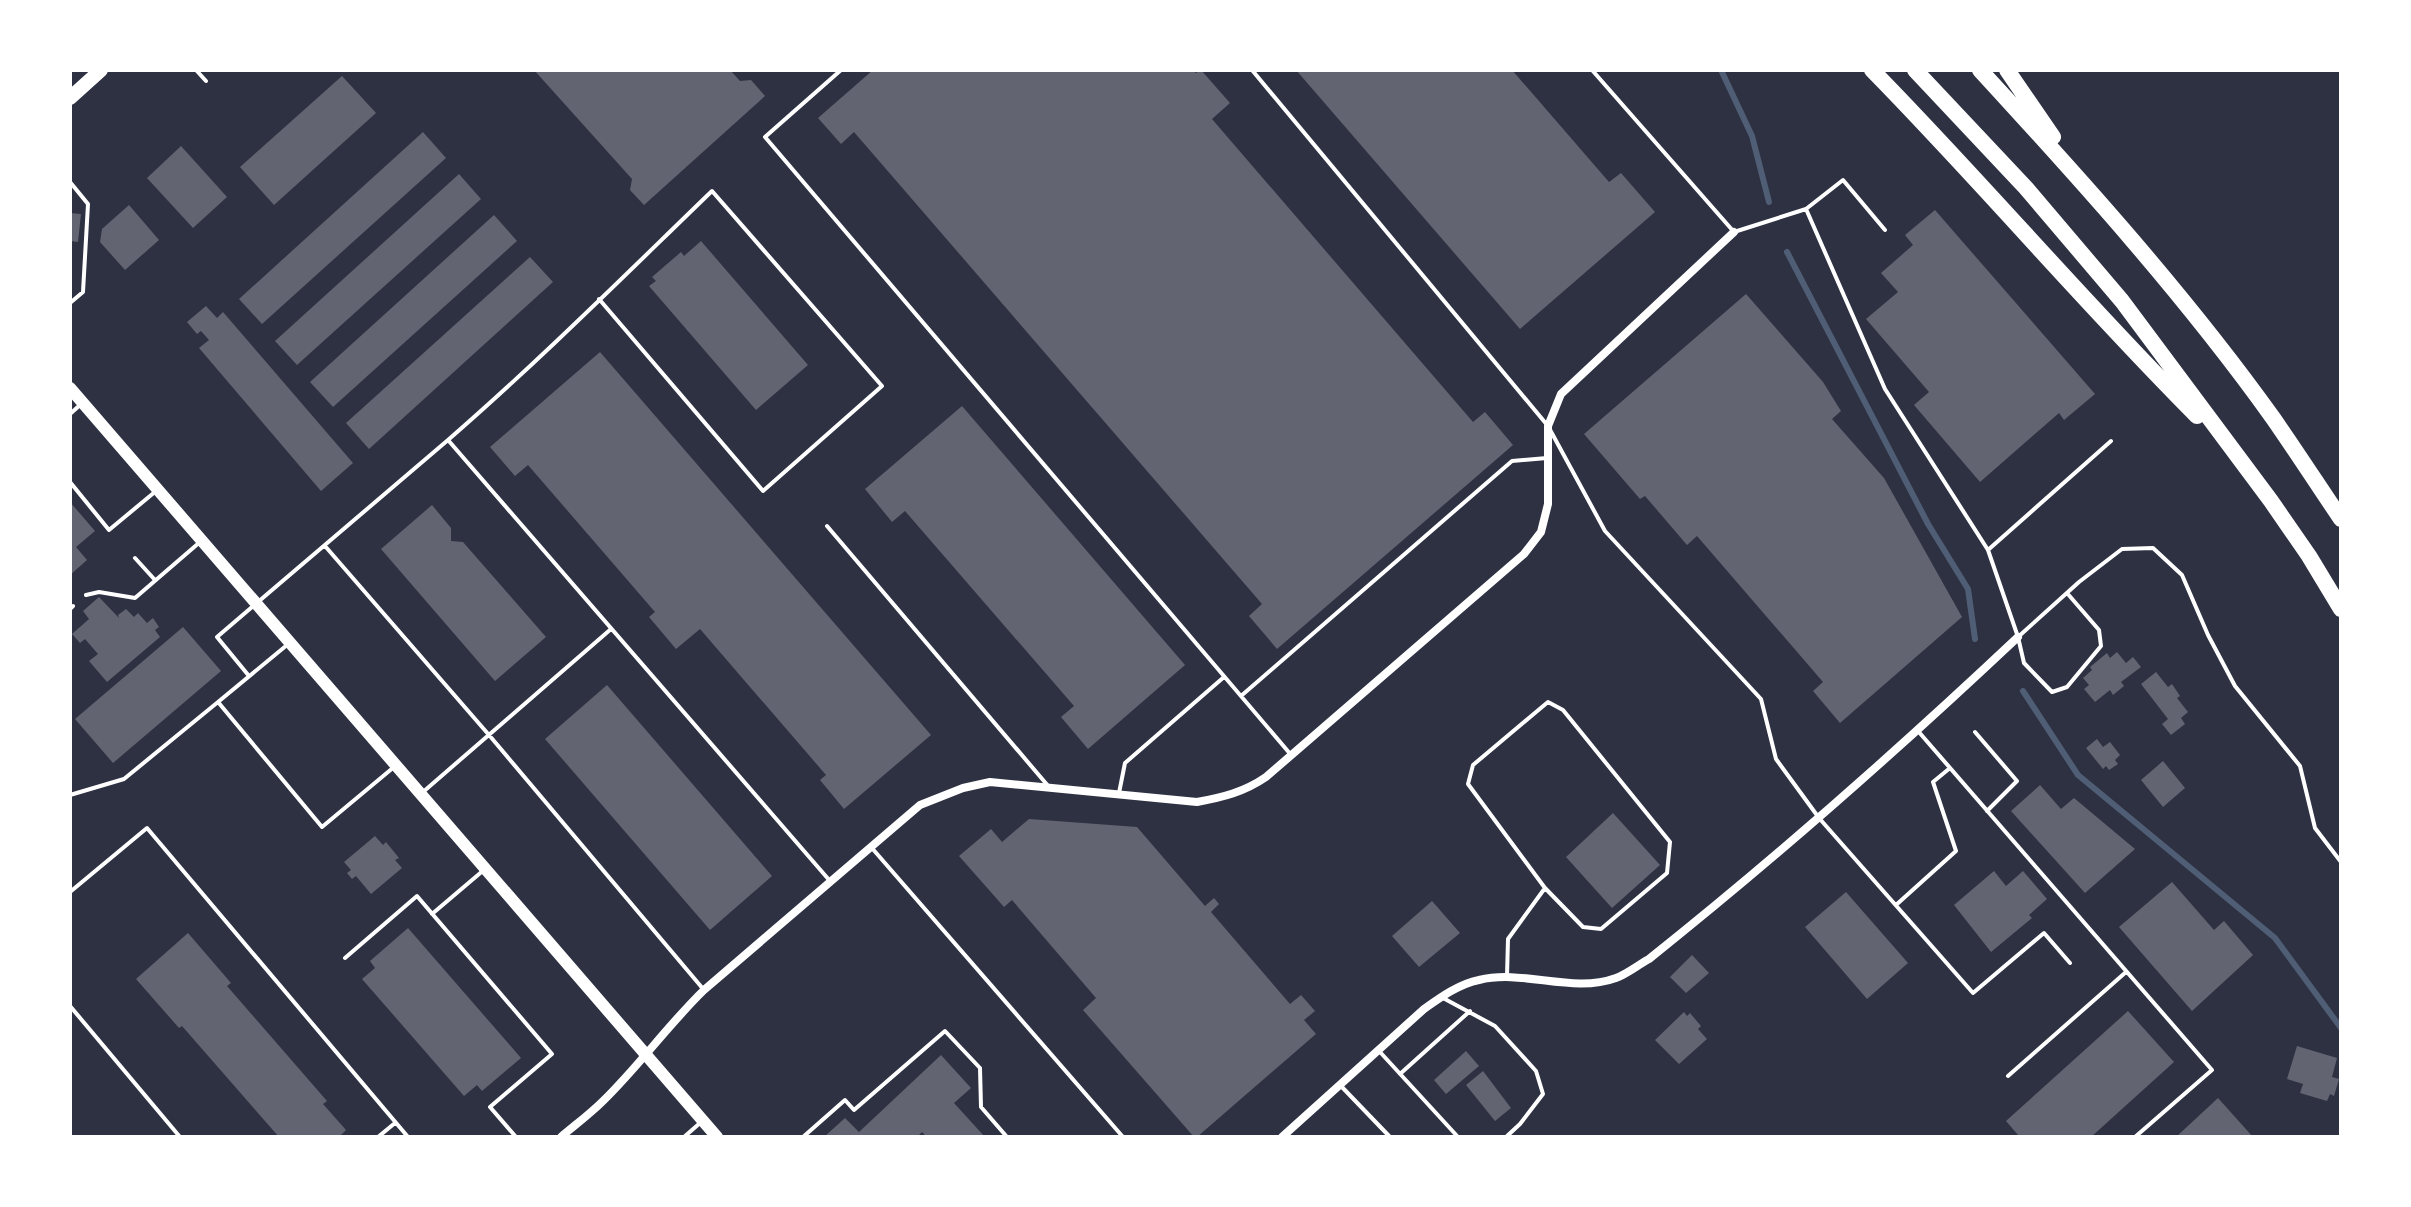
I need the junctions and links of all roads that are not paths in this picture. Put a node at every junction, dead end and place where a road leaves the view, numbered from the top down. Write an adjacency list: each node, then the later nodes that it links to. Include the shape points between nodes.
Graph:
1 (101, 70): 11 (main road)
2 (196, 70): 10 (lane)
3 (841, 70): 44 (lane, via 765,137)
4 (1252, 70): 22 (lane)
5 (1592, 70): 16 (lane)
6 (1872, 70): 25 (highway)
7 (1915, 70): 25 (highway, via 2122,301)
8 (1980, 70): 13 (highway)
9 (2007, 70): 13 (highway)
10 (206, 81)
11 (70, 98)
12 (70, 182): 18 (lane, via 88,204 83,292)
13 (2085, 185): 29 (highway, via 2214,341)
14 (1806, 209): 15 (lane, via 1843,180); 16 (lane); 33 (lane, via 1885,389)
15 (1885, 230)
16 (1734, 232): 22 (street, via 1576,378 1561,394)
17 (599, 299): 17 (lane, via 712,191 882,386 763,491); 23 (lane)
18 (70, 303)
19 (70, 388): 20 (main road)
20 (83, 403): 21 (lane); 28 (main road)
21 (70, 414)
22 (1548, 426): 26 (street); 58 (lane, via 1605,531 1761,699 1776,759)
23 (448, 440): 32 (lane); 40 (lane)
24 (2111, 441): 33 (lane)
25 (2236, 455): 39 (highway)
26 (1548, 458): 45 (lane, via 1512,461); 50 (street, via 1548,504 1541,532 1524,554)
27 (70, 482): 28 (lane, via 109,530)
28 (158, 489): 31 (main road)
29 (2341, 519)
30 (827, 526): 53 (lane)
31 (202, 540): 35 (lane); 38 (main road)
32 (325, 546): 38 (lane); 49 (lane)
33 (1988, 550): 41 (lane)
34 (135, 558): 35 (lane)
35 (155, 580): 37 (lane, via 135,598)
36 (2067, 593): 41 (lane); 41 (lane, via 2099,630 2101,646 2067,687 2052,692 2035,675 2024,663); 60 (lane, via 2122,549 2153,548 2182,575 2235,686 2300,766 2315,828)
37 (86, 595)
38 (257, 604): 42 (main road); 43 (lane, via 217,637)
39 (2341, 609)
40 (611, 629): 49 (lane); 62 (lane)
41 (2018, 637): 47 (street)
42 (290, 642): 43 (lane); 51 (main road)
43 (249, 676): 46 (lane)
44 (1224, 677): 45 (lane); 55 (lane, via 1125,763)
45 (1241, 696): 50 (lane)
46 (218, 702): 51 (lane, via 322,827); 56 (lane, via 124,779)
47 (1918, 731): 52 (lane); 58 (street)
48 (1975, 732): 57 (lane, via 2017,781)
49 (489, 735): 54 (lane); 71 (lane)
50 (1292, 756): 55 (street, via 1247,790 1226,797 1197,802)
51 (396, 765): 54 (main road)
52 (1950, 768): 57 (lane); 65 (lane, via 1933,782 1956,851)
53 (1049, 787): 55 (street); 59 (street, via 990,782 963,788 920,805)
54 (421, 794): 61 (main road)
55 (1119, 794)
56 (70, 795)
57 (1987, 811): 69 (lane)
58 (1819, 818): 65 (lane); 70 (street, via 1659,951 1617,978 1587,984)
59 (871, 847): 62 (street); 91 (lane)
60 (2341, 862)
61 (485, 869): 66 (lane); 76 (main road)
62 (830, 881): 71 (street)
63 (1545, 888): 63 (lane, via 1468,784 1473,765 1548,702 1563,710 1670,842 1667,873 1601,929 1583,927); 70 (lane, via 1508,939)
64 (70, 892): 81 (lane, via 147,828)
65 (1896, 905): 68 (lane, via 1973,993 2044,933)
66 (432, 914): 67 (lane, via 417,896); 85 (lane, via 552,1054 490,1107)
67 (345, 958)
68 (2070, 963)
69 (2126, 972): 78 (lane); 96 (lane, via 2212,1070)
70 (1507, 976): 72 (street, via 1478,980)
71 (704, 990): 76 (street)
72 (1441, 997): 74 (lane); 75 (street)
73 (70, 1006): 82 (lane)
74 (1470, 1011): 77 (lane); 95 (lane, via 1495,1026 1536,1071 1543,1094)
75 (1379, 1050): 77 (lane); 79 (street)
76 (646, 1055): 80 (main road); 86 (street)
77 (1400, 1074): 94 (lane)
78 (2008, 1076)
79 (1340, 1085): 92 (street); 93 (lane)
80 (703, 1120): 87 (lane); 88 (main road)
81 (395, 1123): 83 (lane); 84 (lane)
82 (180, 1137)
83 (378, 1137)
84 (408, 1137)
85 (516, 1137)
86 (561, 1137)
87 (684, 1137)
88 (717, 1137)
89 (803, 1137): 90 (lane, via 845,1100 854,1110 945,1031 980,1068 981,1107)
90 (1007, 1137)
91 (1123, 1137)
92 (1282, 1137)
93 (1390, 1137)
94 (1458, 1137)
95 (1506, 1137)
96 (2135, 1137)

